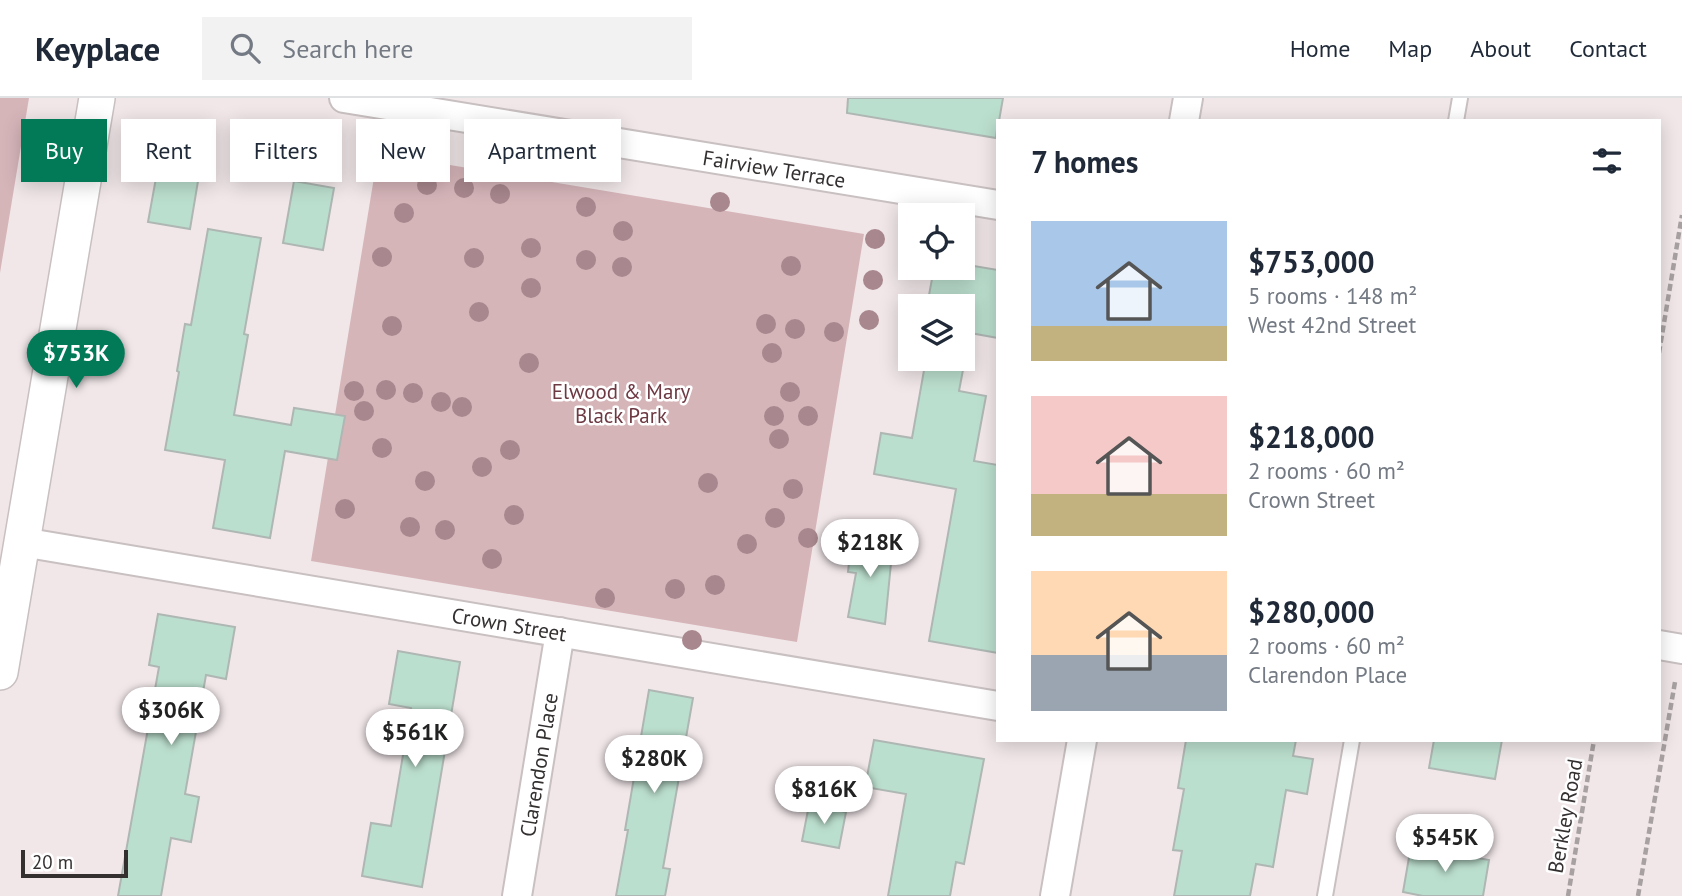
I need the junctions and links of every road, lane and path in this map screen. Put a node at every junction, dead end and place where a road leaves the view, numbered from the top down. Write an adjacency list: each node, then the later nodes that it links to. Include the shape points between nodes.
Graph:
1 (97, 98): 10 (street)
2 (344, 98): 7 (street, Fairview Terrace)
3 (1188, 98): 5 (street)
4 (1460, 98): 6 (lane)
5 (1185, 119)
6 (1456, 119)
7 (996, 205)
8 (1682, 215): 9 (path)
9 (1661, 341)
10 (22, 542): 11 (street, Crown Street); 14 (street)
11 (561, 632): 16 (street, Crown Street); 20 (street, Clarendon Place)
12 (1661, 645): 13 (street)
13 (1682, 649)
14 (0, 672)
15 (1675, 682): 24 (path)
16 (996, 706)
17 (1082, 742): 21 (street)
18 (1352, 742): 22 (lane)
19 (1594, 742): 23 (path, Berkley Road)
20 (517, 896)
21 (1055, 896)
22 (1325, 896)
23 (1568, 896)
24 (1639, 896)

